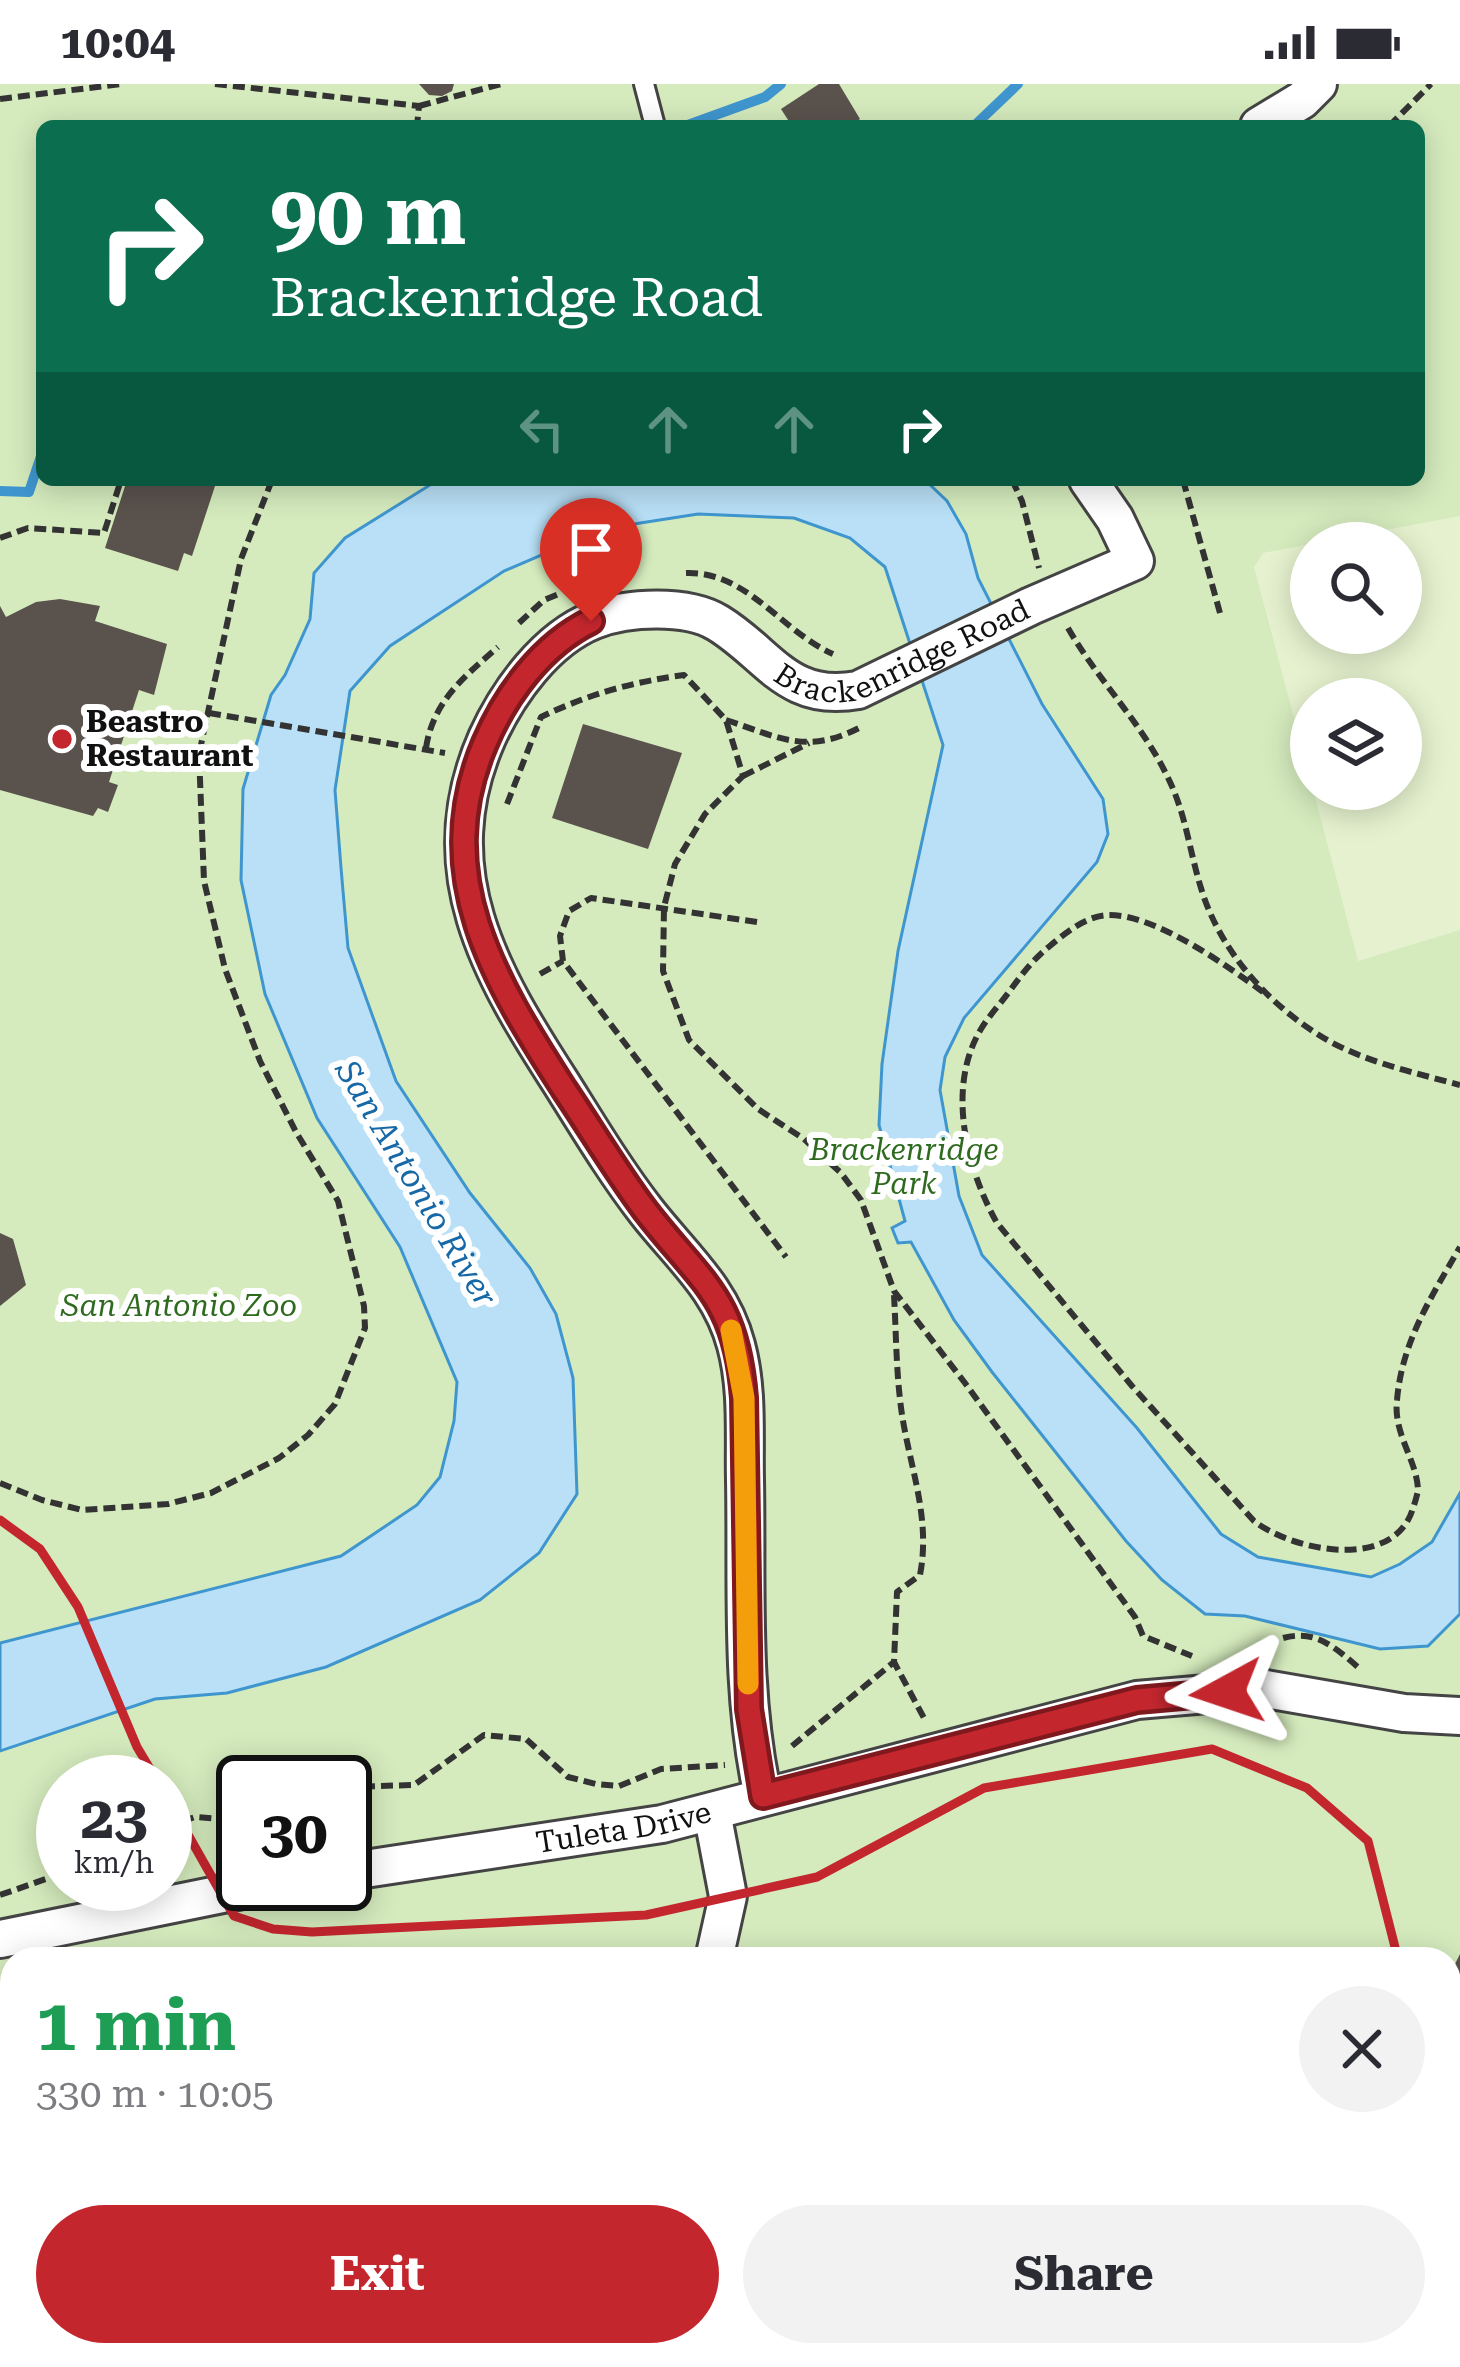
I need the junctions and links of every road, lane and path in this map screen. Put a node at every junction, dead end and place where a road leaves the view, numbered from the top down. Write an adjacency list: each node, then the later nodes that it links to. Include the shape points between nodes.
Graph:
1 (121, 84): 7 (path)
2 (215, 84): 8 (path)
3 (501, 84): 8 (path)
4 (644, 84): 10 (lane)
5 (1318, 84): 11 (street)
6 (1431, 84): 12 (path)
7 (0, 99)
8 (419, 106): 9 (path)
9 (418, 120)
10 (653, 120)
11 (1269, 120)
12 (1394, 120)
13 (119, 486): 18 (path, via 104,533 28,528)
14 (270, 486): 21 (path, via 241,559)
15 (1015, 486): 19 (path)
16 (1092, 486): 19 (street, Brackenridge Road, via 1136,561)
17 (1185, 486): 20 (path)
18 (0, 538)
19 (1042, 602): 25 (street, Brackenridge Road, via 843,693 809,689 773,669 709,618 624,611 576,628 549,651 505,704); 32 (path, via 1138,725 1171,783 1227,945)
20 (1220, 613)
21 (208, 713): 25 (path); 37 (path, via 199,754 204,881 225,969 260,1061 338,1201 365,1328 335,1403 308,1435 211,1493 82,1510)
22 (725, 720): 24 (path); 26 (path); 27 (path, via 684,675 580,698 542,717)
23 (872, 722): 24 (path, via 832,742)
24 (810, 742): 26 (path)
25 (477, 761): 47 (street, Brackenridge Road, via 464,878 491,964 608,1156 708,1282 736,1343 750,1727)
26 (743, 776): 28 (path, via 705,814 675,863)
27 (505, 811)
28 (664, 907): 29 (path); 30 (path, via 591,898 569,911); 36 (path, via 663,971 689,1040 841,1173 861,1200)
29 (757, 922)
30 (563, 961): 31 (path); 35 (path)
31 (531, 979)
32 (1264, 992): 33 (path, via 1328,1040); 34 (path, via 1149,924 1106,915 1071,928 1032,961 979,1032 963,1076 968,1147 997,1223 1254,1520 1274,1536 1359,1549 1391,1542 1409,1524 1418,1491 1396,1403 1410,1334)
33 (1460, 1085)
34 (1460, 1246)
35 (786, 1257)
36 (894, 1291): 39 (path, via 1143,1636); 40 (path, via 900,1403 927,1541 920,1575 897,1592)
37 (0, 1483)
38 (1238, 1658): 41 (path, via 1285,1635 1306,1634 1333,1643)
39 (1205, 1661)
40 (894, 1662): 43 (path); 44 (path)
41 (1372, 1679)
42 (1460, 1716): 44 (street, Tuleta Drive, via 1267,1689 1137,1700)
43 (792, 1746)
44 (942, 1752): 47 (street, Tuleta Drive)
45 (728, 1764): 46 (path, via 596,1784 568,1777 526,1738 484,1735 414,1784)
46 (372, 1786)
47 (763, 1796): 48 (street, Tuleta Drive)
48 (712, 1812): 49 (street, Tuleta Drive); 54 (street, via 728,1896)
49 (372, 1868)
50 (36, 1882): 51 (path)
51 (0, 1894)
52 (216, 1895): 53 (street)
53 (0, 1939)
54 (717, 1947)

